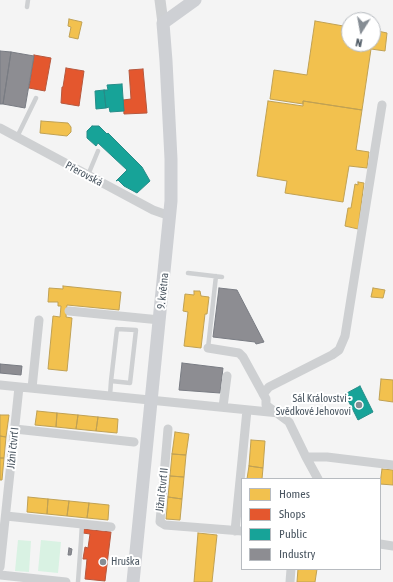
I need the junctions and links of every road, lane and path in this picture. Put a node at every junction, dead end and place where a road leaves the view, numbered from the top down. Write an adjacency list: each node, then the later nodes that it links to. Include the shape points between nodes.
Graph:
1 (28, 0): 4 (lane)
2 (160, 0): 5 (street, 9. května)
3 (195, 0): 5 (main road)
4 (27, 7)
5 (163, 23): 12 (main road, 9. května, via 171,159)
6 (36, 98): 9 (lane)
7 (382, 105): 23 (street, via 346,336 339,350 332,355 269,387)
8 (0, 128): 9 (street, Přerovská)
9 (17, 137): 11 (street, Přerovská)
10 (98, 151): 11 (lane)
11 (88, 176): 12 (street, Přerovská, via 153,210)
12 (170, 216): 16 (main road, 9. května)
13 (188, 273): 17 (lane, via 219,276)
14 (69, 310): 16 (street)
15 (39, 320): 22 (street)
16 (160, 320): 25 (main road, 9. května)
17 (208, 348): 23 (street, via 239,353 244,357)
18 (227, 376): 26 (street)
19 (112, 381): 19 (lane, via 130,383 136,330 117,329); 24 (lane)
20 (0, 385): 21 (street)
21 (19, 387): 22 (street); 29 (street, Jižní čtvrť I)
22 (32, 388): 24 (street)
23 (263, 394): 28 (street, via 266,405)
24 (110, 396): 25 (street)
25 (152, 400): 26 (street); 48 (main road, 9. května)
26 (223, 407): 27 (street)
27 (247, 410): 28 (street); 34 (street, Jižní čtvrť II)
28 (279, 413): 32 (street, via 289,422)
29 (14, 429): 31 (street); 37 (street, Jižní čtvrť I)
30 (168, 429): 40 (street, Jižní čtvrť II, via 160,522 165,525)
31 (134, 442)
32 (306, 457): 33 (street); 35 (street)
33 (393, 465)
34 (243, 478)
35 (317, 478)
36 (241, 501): 40 (street, Jižní čtvrť II)
37 (4, 512): 38 (street); 43 (street, Jižní čtvrť I)
38 (82, 524): 39 (street); 47 (lane)
39 (111, 527)
40 (239, 531)
41 (381, 544): 42 (street)
42 (393, 546)
43 (0, 567)
44 (291, 570): 49 (street)
45 (0, 576): 46 (street)
46 (66, 582)
47 (78, 582)
48 (133, 582)
49 (290, 582)

